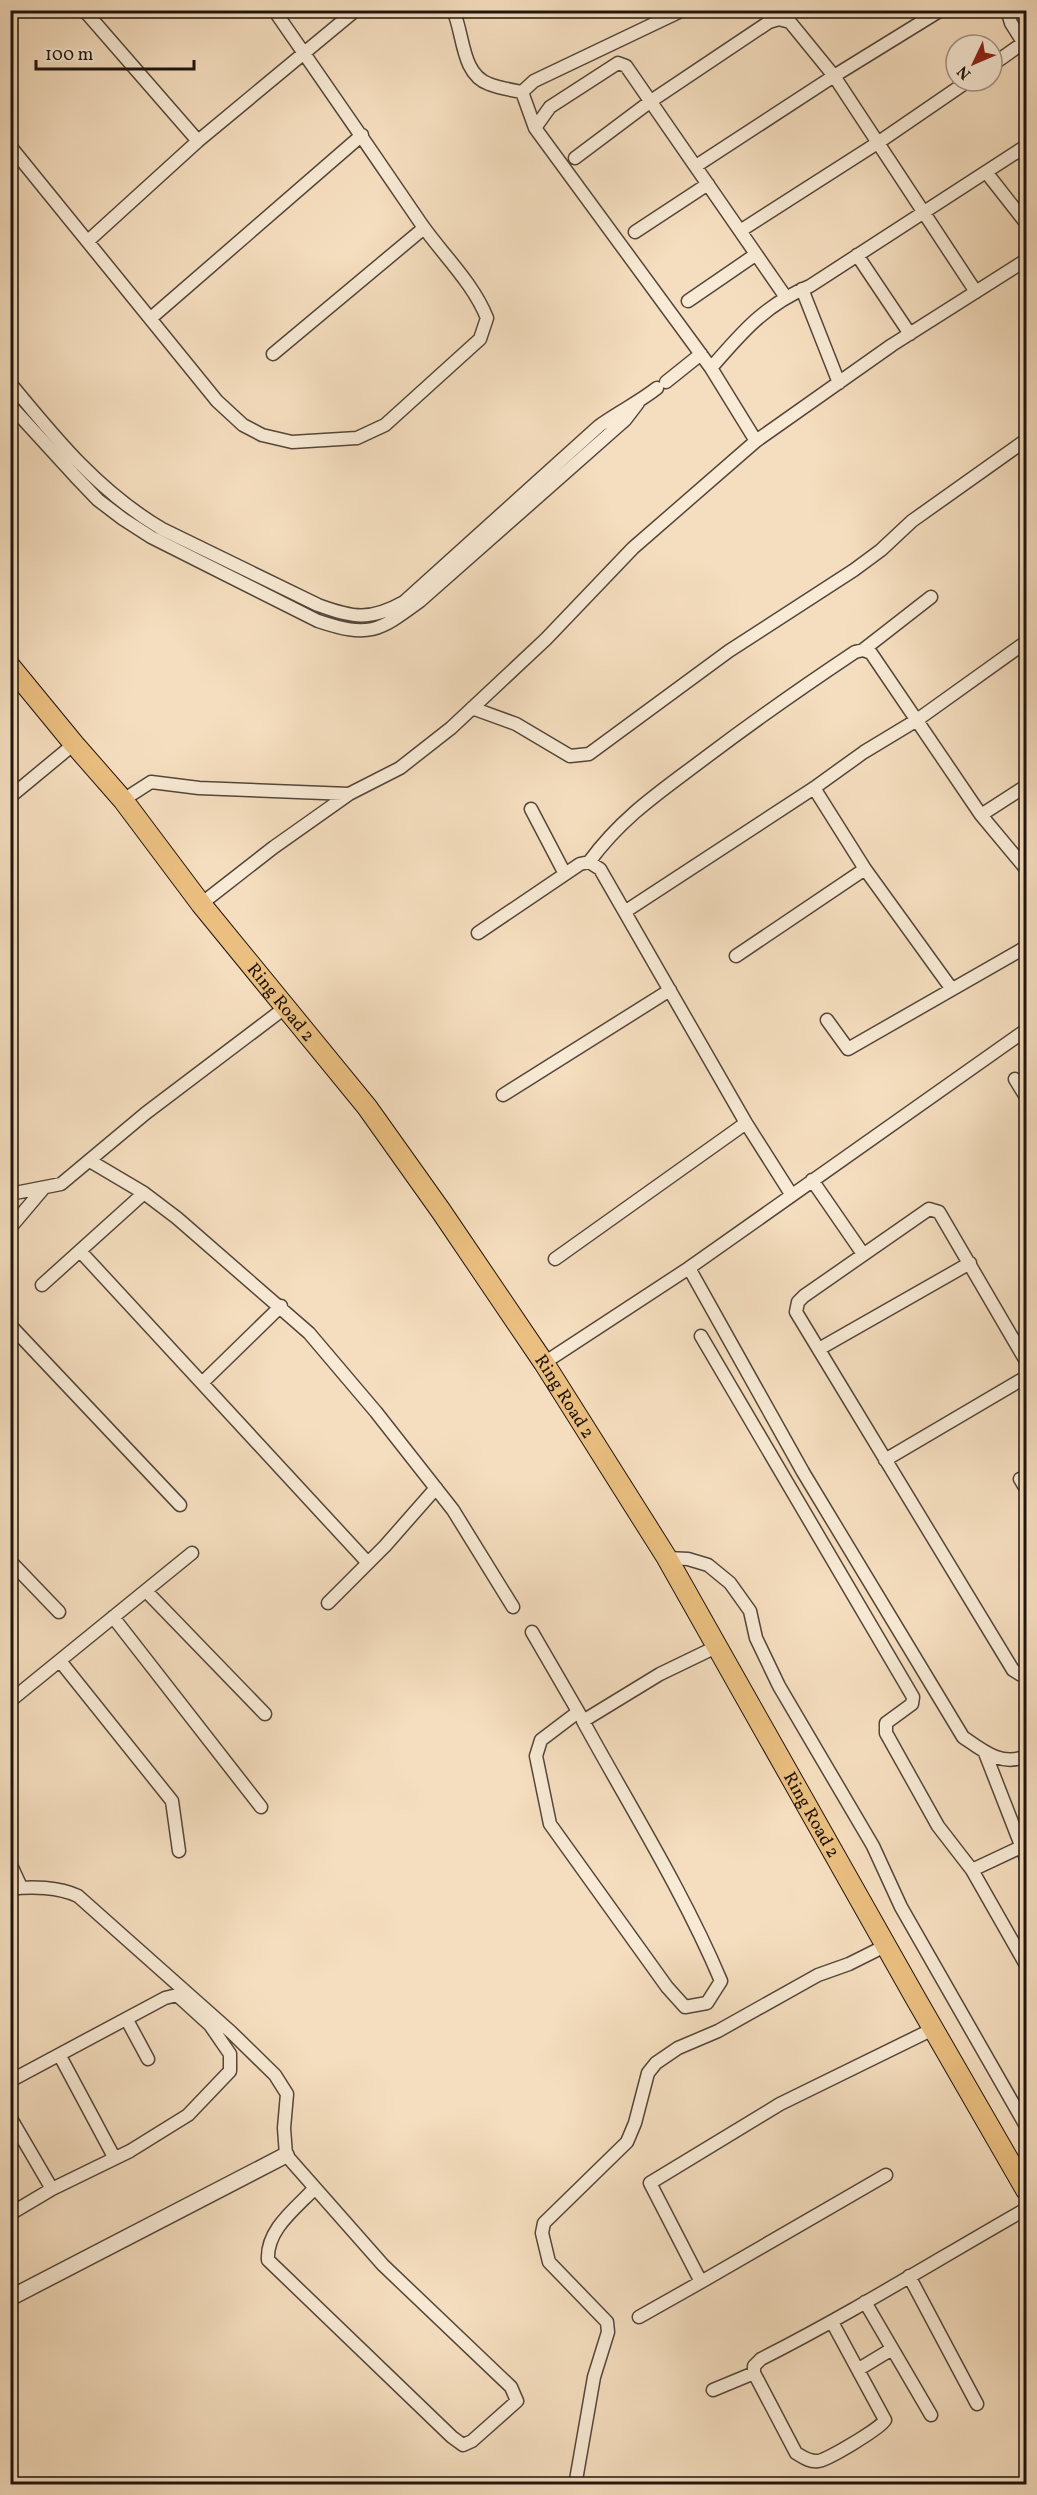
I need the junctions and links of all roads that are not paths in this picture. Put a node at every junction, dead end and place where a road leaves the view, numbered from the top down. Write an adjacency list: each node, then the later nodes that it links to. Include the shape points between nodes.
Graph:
1 (84, 10): 17 (street)
2 (274, 10): 9 (street)
3 (357, 10): 9 (street)
4 (453, 10): 12 (street, via 475,74 487,84)
5 (683, 10): 12 (street, via 534,81)
6 (941, 10): 11 (street)
7 (1007, 10): 8 (street)
8 (1025, 45): 10 (street)
9 (303, 54): 16 (street); 17 (street)
10 (1004, 58)
11 (834, 76): 14 (street, via 790,22 779,19); 18 (street); 22 (street)
12 (522, 92): 15 (street)
13 (950, 93): 18 (street)
14 (651, 101): 15 (street, via 626,66 618,63 550,107); 21 (street); 22 (street)
15 (535, 128): 41 (street)
16 (362, 135): 27 (street); 38 (street)
17 (198, 141): 30 (street)
18 (879, 142): 25 (street); 28 (street)
19 (10, 146): 30 (street)
20 (1026, 146): 23 (street)
21 (576, 158)
22 (696, 166): 24 (street)
23 (986, 172): 25 (street); 26 (street)
24 (708, 184): 28 (street); 29 (street)
25 (922, 213): 32 (street); 35 (street)
26 (1026, 224)
27 (424, 228): 38 (street, via 483,307 485,328 480,339 385,425 357,438 292,442 262,435 243,425 217,401); 40 (street)
28 (740, 231): 31 (street)
29 (635, 232)
30 (88, 241): 38 (street)
31 (755, 255): 36 (street); 37 (street)
32 (857, 255): 34 (street); 39 (street)
33 (1026, 260): 35 (street)
34 (802, 290): 36 (street); 44 (street)
35 (976, 292): 39 (street)
36 (785, 296): 42 (street, via 748,326)
37 (688, 302)
38 (151, 318)
39 (910, 334): 44 (street)
40 (273, 354)
41 (701, 354): 42 (street); 50 (street, via 638,403 626,420)
42 (711, 368): 49 (street)
43 (10, 383): 46 (street)
44 (839, 383): 49 (street)
45 (10, 405): 47 (street)
46 (34, 412): 47 (street); 50 (street, via 96,481 139,516 343,614 362,617 396,606)
47 (24, 421): 50 (street, via 90,492 123,519 182,553 318,621 340,628 361,631 387,626 420,601)
48 (1026, 440): 55 (street, via 912,521 854,570 729,651 589,754 570,756 516,724)
49 (756, 441): 55 (street, via 633,548 562,624)
50 (483, 539)
51 (931, 597): 53 (street)
52 (1026, 642): 56 (street)
53 (862, 650): 56 (street, via 872,653); 65 (street, via 770,709 637,809 609,835)
54 (10, 666): 57 (main road, Ring Road 2)
55 (472, 708): 60 (street, via 400,768)
56 (917, 720): 59 (street); 64 (street)
57 (74, 744): 61 (street); 62 (main road, Ring Road 2)
58 (1026, 786): 64 (street)
59 (814, 788): 66 (street); 70 (street)
60 (349, 794): 62 (street, via 199,788 151,782); 69 (street)
61 (10, 797)
62 (123, 800): 69 (main road, Ring Road 2)
63 (531, 809): 68 (street)
64 (981, 815): 67 (street)
65 (589, 862): 68 (street); 70 (street, via 600,869)
66 (865, 869): 73 (street); 74 (street)
67 (1026, 870)
68 (565, 874): 71 (street)
69 (201, 904): 76 (main road, Ring Road 2)
70 (626, 911): 75 (street)
71 (478, 933)
72 (1026, 947): 74 (street)
73 (736, 956)
74 (951, 988): 77 (street, via 848,1049)
75 (670, 990): 80 (street); 82 (street)
76 (286, 1006): 83 (street); 101 (main road, Ring Road 2, via 367,1107)
77 (827, 1020)
78 (1026, 1030): 84 (street)
79 (1015, 1079): 81 (street)
80 (503, 1095)
81 (1026, 1097)
82 (746, 1123): 88 (street); 92 (street)
83 (90, 1161): 85 (street, via 61,1184); 86 (street)
84 (812, 1180): 88 (street); 91 (street)
85 (43, 1189): 87 (street); 89 (street)
86 (144, 1193): 90 (street); 96 (street)
87 (10, 1194)
88 (791, 1194): 94 (street)
89 (10, 1228)
90 (80, 1251): 95 (street); 103 (street)
91 (863, 1254): 93 (street, via 929,1209 939,1212); 99 (street, via 798,1302 796,1311)
92 (555, 1259)
93 (970, 1263): 99 (street); 100 (street)
94 (689, 1268): 101 (street); 123 (street, via 906,1645 963,1737)
95 (42, 1285)
96 (281, 1306): 103 (street); 105 (street, via 309,1332)
97 (10, 1324): 106 (street)
98 (701, 1336): 129 (street, via 913,1697 912,1704 886,1723 886,1733 938,1826)
99 (819, 1349): 104 (street)
100 (1026, 1361)
101 (544, 1363): 108 (main road, Ring Road 2)
102 (1026, 1377): 104 (street)
103 (202, 1383): 110 (street)
104 (885, 1460): 119 (street, via 1013,1670)
105 (436, 1488): 110 (street); 113 (street)
106 (180, 1505)
107 (192, 1553): 111 (street)
108 (667, 1558): 117 (main road, Ring Road 2); 139 (street, via 708,1565 730,1583 750,1611 756,1638 779,1686 873,1846 901,1907)
109 (10, 1561): 114 (street)
110 (368, 1563): 112 (street)
111 (146, 1591): 115 (street); 121 (street)
112 (328, 1603)
113 (513, 1607)
114 (59, 1612)
115 (113, 1617): 118 (street); 125 (street)
116 (532, 1632): 122 (street)
117 (716, 1647): 122 (street); 131 (main road, Ring Road 2)
118 (60, 1660): 120 (street); 126 (street, via 172,1801)
119 (1026, 1674)
120 (10, 1701)
121 (265, 1714)
122 (581, 1716): 122 (street, via 541,1740 536,1756 550,1824 668,1988 685,2007 706,2003 721,1981 711,1957)
123 (985, 1753): 124 (street, via 1009,1762); 127 (street)
124 (1026, 1756)
125 (261, 1807)
126 (179, 1851)
127 (1024, 1853): 129 (street)
128 (10, 1863): 130 (street)
129 (972, 1870): 132 (street)
130 (16, 1888): 140 (street, via 67,1891 78,1896 198,2001 267,2068 287,2094)
131 (887, 1945): 134 (main road, Ring Road 2); 160 (street, via 818,1975 656,2063 648,2073 627,2142 544,2223 542,2233 549,2262 607,2322)
132 (1026, 1965)
133 (127, 2019): 135 (street); 136 (street); 141 (street, via 177,1995 210,2025 230,2054 230,2071 188,2115)
134 (933, 2029): 145 (main road, Ring Road 2); 149 (street, via 780,2104 650,2183)
135 (60, 2056): 137 (street); 141 (street)
136 (148, 2059)
137 (10, 2081)
138 (10, 2117): 144 (street)
139 (1026, 2126)
140 (286, 2155): 143 (street); 150 (street)
141 (114, 2157): 144 (street)
142 (886, 2175): 149 (street)
143 (315, 2188): 143 (street, via 383,2265 511,2387 517,2401 472,2441 463,2445 452,2437 268,2260 267,2247 276,2230)
144 (52, 2189): 147 (street)
145 (1026, 2190)
146 (1026, 2210): 148 (street)
147 (10, 2214)
148 (909, 2276): 151 (street); 158 (street)
149 (701, 2282): 152 (street)
150 (10, 2298)
151 (865, 2302): 153 (street); 154 (street)
152 (639, 2317)
153 (832, 2322): 155 (street); 156 (street, via 761,2359 754,2366)
154 (892, 2349): 155 (street); 159 (street)
155 (858, 2369): 156 (street, via 885,2420 873,2432 819,2461 796,2453)
156 (754, 2373): 157 (street)
157 (713, 2390)
158 (976, 2404)
159 (932, 2415)
160 (577, 2484)

